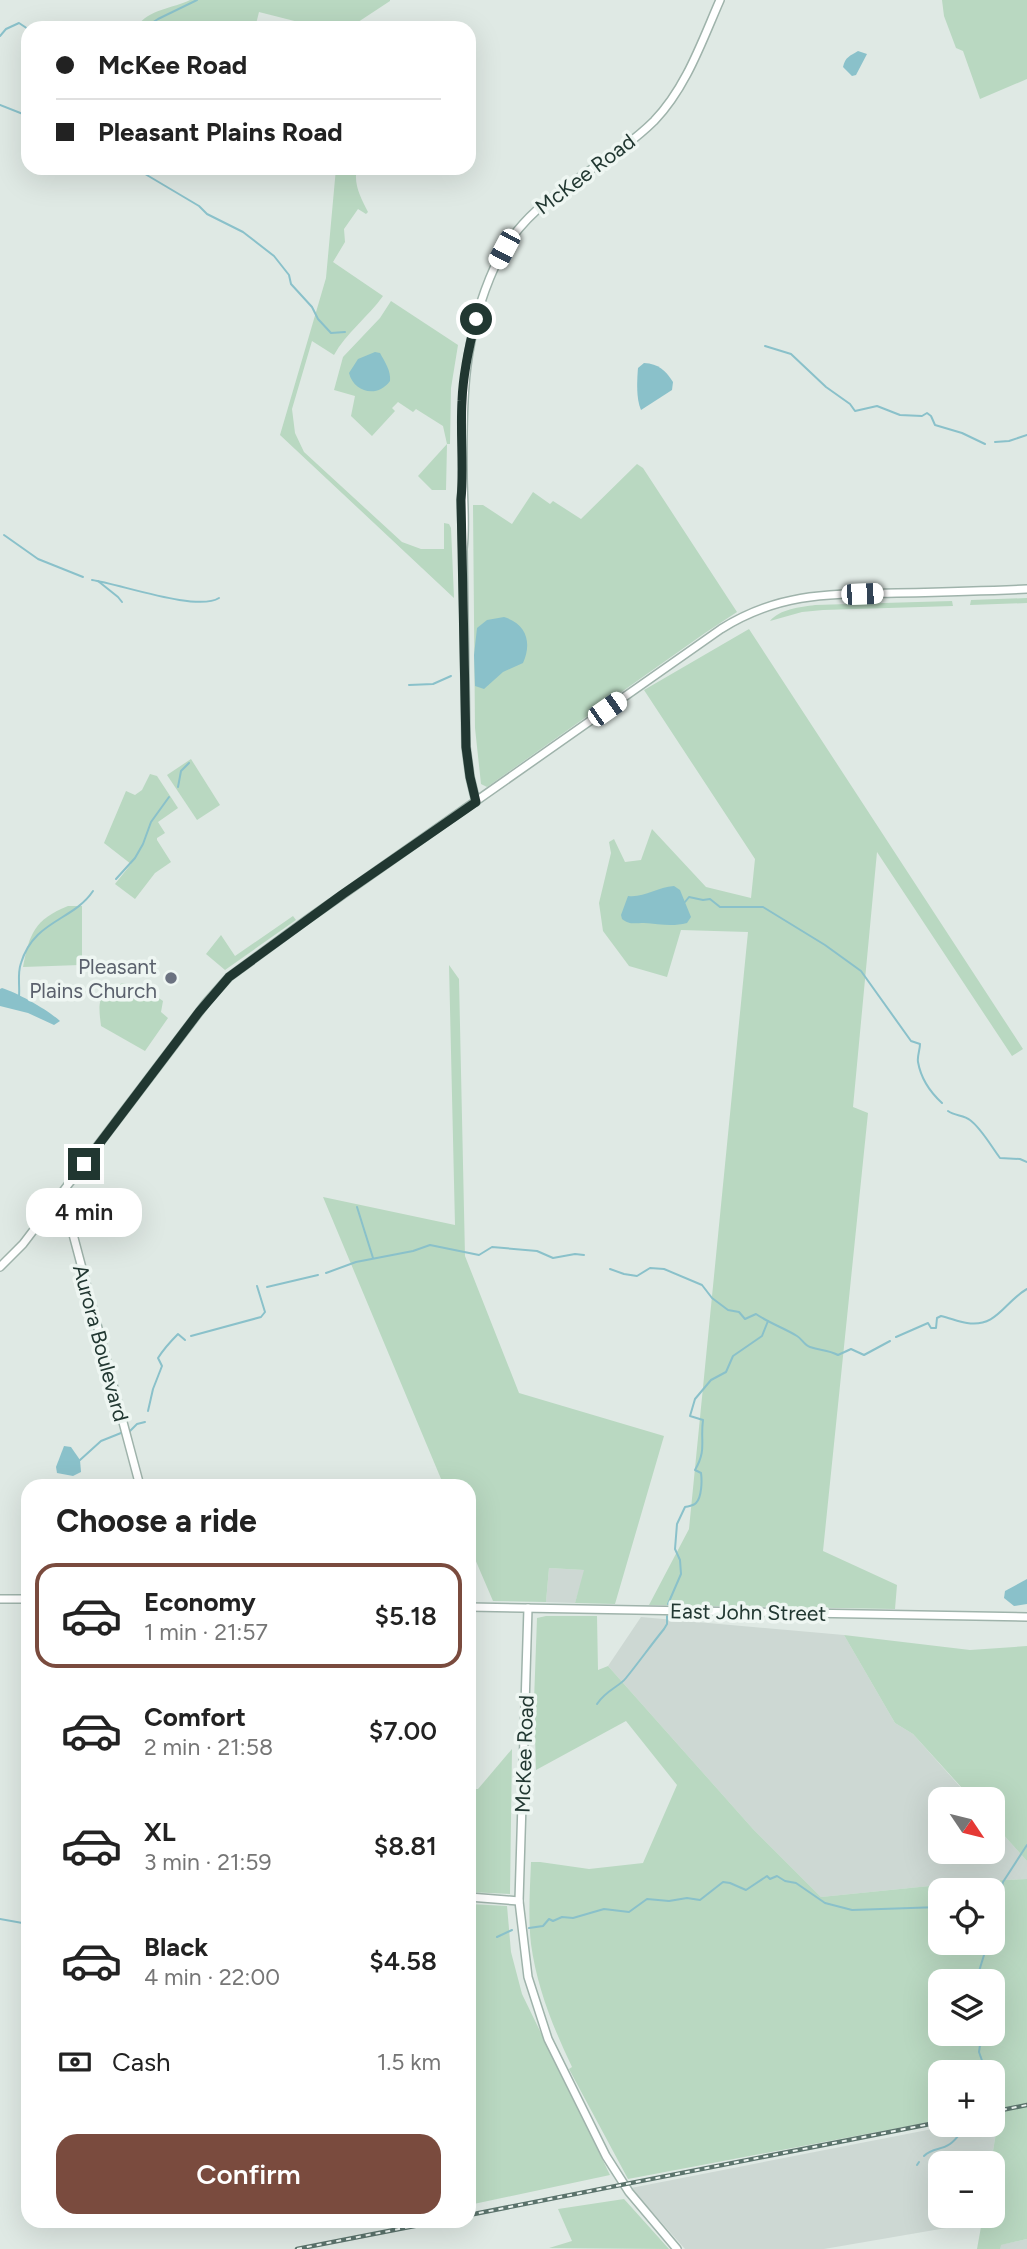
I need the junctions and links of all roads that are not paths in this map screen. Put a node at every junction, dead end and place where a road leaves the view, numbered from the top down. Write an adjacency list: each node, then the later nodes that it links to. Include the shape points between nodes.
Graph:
1 (720, 0): 3 (street, McKee Road, via 690,66 662,112 633,139 535,210 504,249 481,301 462,400 466,747)
2 (1027, 590): 3 (street, via 811,596 756,611 721,629)
3 (476, 802): 4 (street, via 229,977)
4 (52, 1207): 5 (street); 6 (street, Aurora Boulevard, via 70,1223)
5 (0, 1267)
6 (138, 1479)
7 (0, 1599): 8 (street)
8 (21, 1600)
9 (476, 1607): 10 (street, East John Street)
10 (528, 1608): 11 (street, East John Street); 13 (street, McKee Road)
11 (1027, 1617)
12 (476, 1897): 13 (street)
13 (519, 1900): 14 (street, McKee Road, via 528,1977 548,2039 617,2175)
14 (677, 2249)

